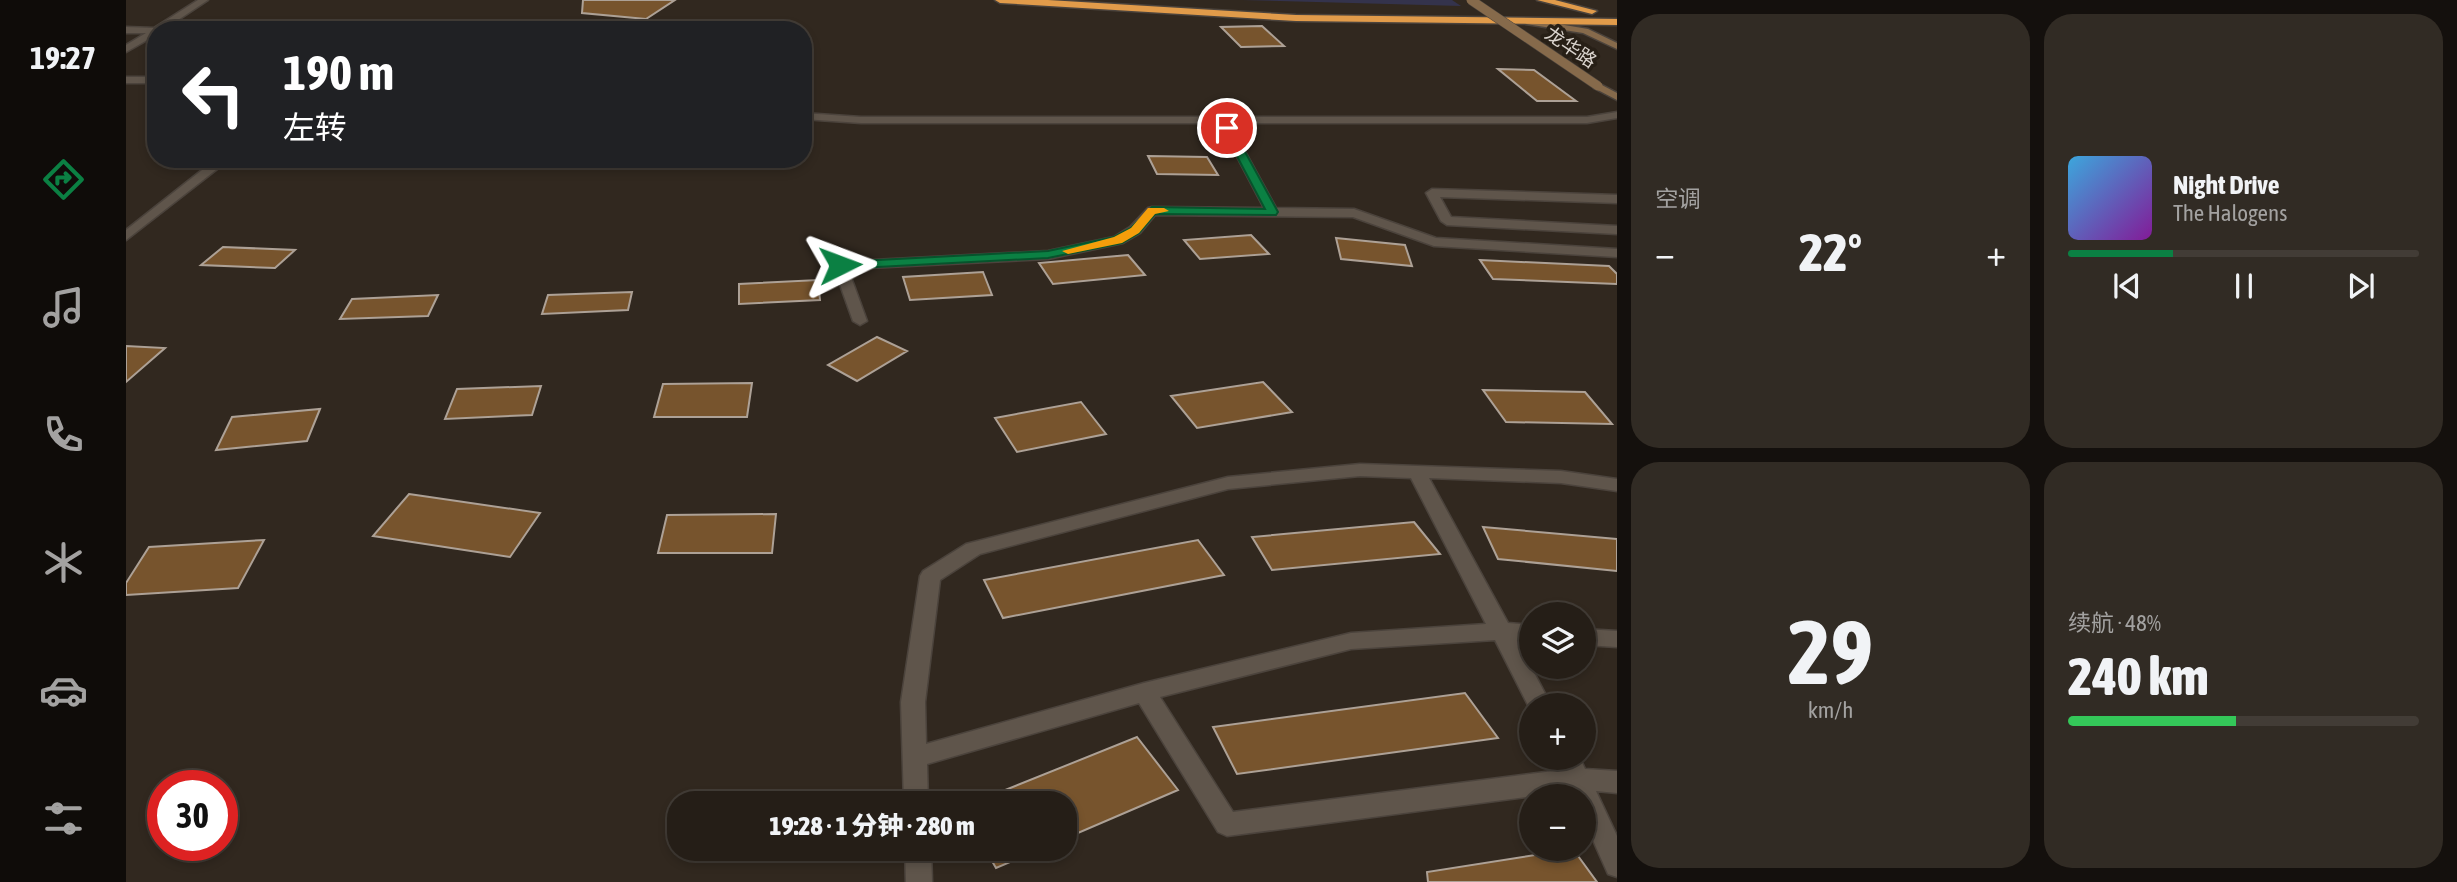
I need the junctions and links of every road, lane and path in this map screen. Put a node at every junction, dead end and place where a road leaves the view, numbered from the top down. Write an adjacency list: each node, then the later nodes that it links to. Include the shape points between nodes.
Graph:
1 (204, 0): 8 (street)
2 (1000, 0): 9 (highway, via 1296,18)
3 (1114, 0): 6 (highway, via 1294,10)
4 (1471, 0): 18 (street, 龙华路, bridge)
5 (1542, 0): 6 (highway, via 1540,9); 7 (highway)
6 (1512, 14): 7 (highway)
7 (1616, 16): 9 (highway); 13 (street, via 1594,28)
8 (170, 21)
9 (1529, 22): 13 (street)
10 (126, 30): 11 (street)
11 (147, 30)
12 (147, 36): 15 (street)
13 (1599, 36): 14 (street)
14 (1617, 47)
15 (126, 49)
16 (126, 80): 17 (street)
17 (147, 80)
18 (1617, 97)
19 (1617, 115): 20 (street, via 1587,120 1387,122)
20 (812, 117)
21 (1227, 128): 24 (street)
22 (213, 168): 26 (street)
23 (1617, 199): 25 (street, via 1432,193 1447,221)
24 (1272, 212): 27 (street, via 1354,213 1434,242); 28 (street, via 1152,211 1118,240 1048,255 840,265)
25 (1617, 230)
26 (126, 236)
27 (1617, 253)
28 (860, 321)
29 (1417, 472): 30 (street, via 1561,477); 31 (street); 37 (street, via 1360,470 1228,483 973,549 930,576 913,702)
30 (1617, 485)
31 (1501, 631): 32 (street); 35 (street, via 1352,641); 36 (street)
32 (1519, 632)
33 (1596, 638): 34 (street)
34 (1617, 639)
35 (1144, 692): 37 (street); 38 (street, via 1227,824)
36 (1534, 693)
37 (915, 757): 42 (street)
38 (1568, 770)
39 (1574, 770): 44 (street)
40 (1577, 770): 41 (street)
41 (1617, 782)
42 (916, 791)
43 (918, 861): 45 (street)
44 (1617, 865)
45 (919, 882)

